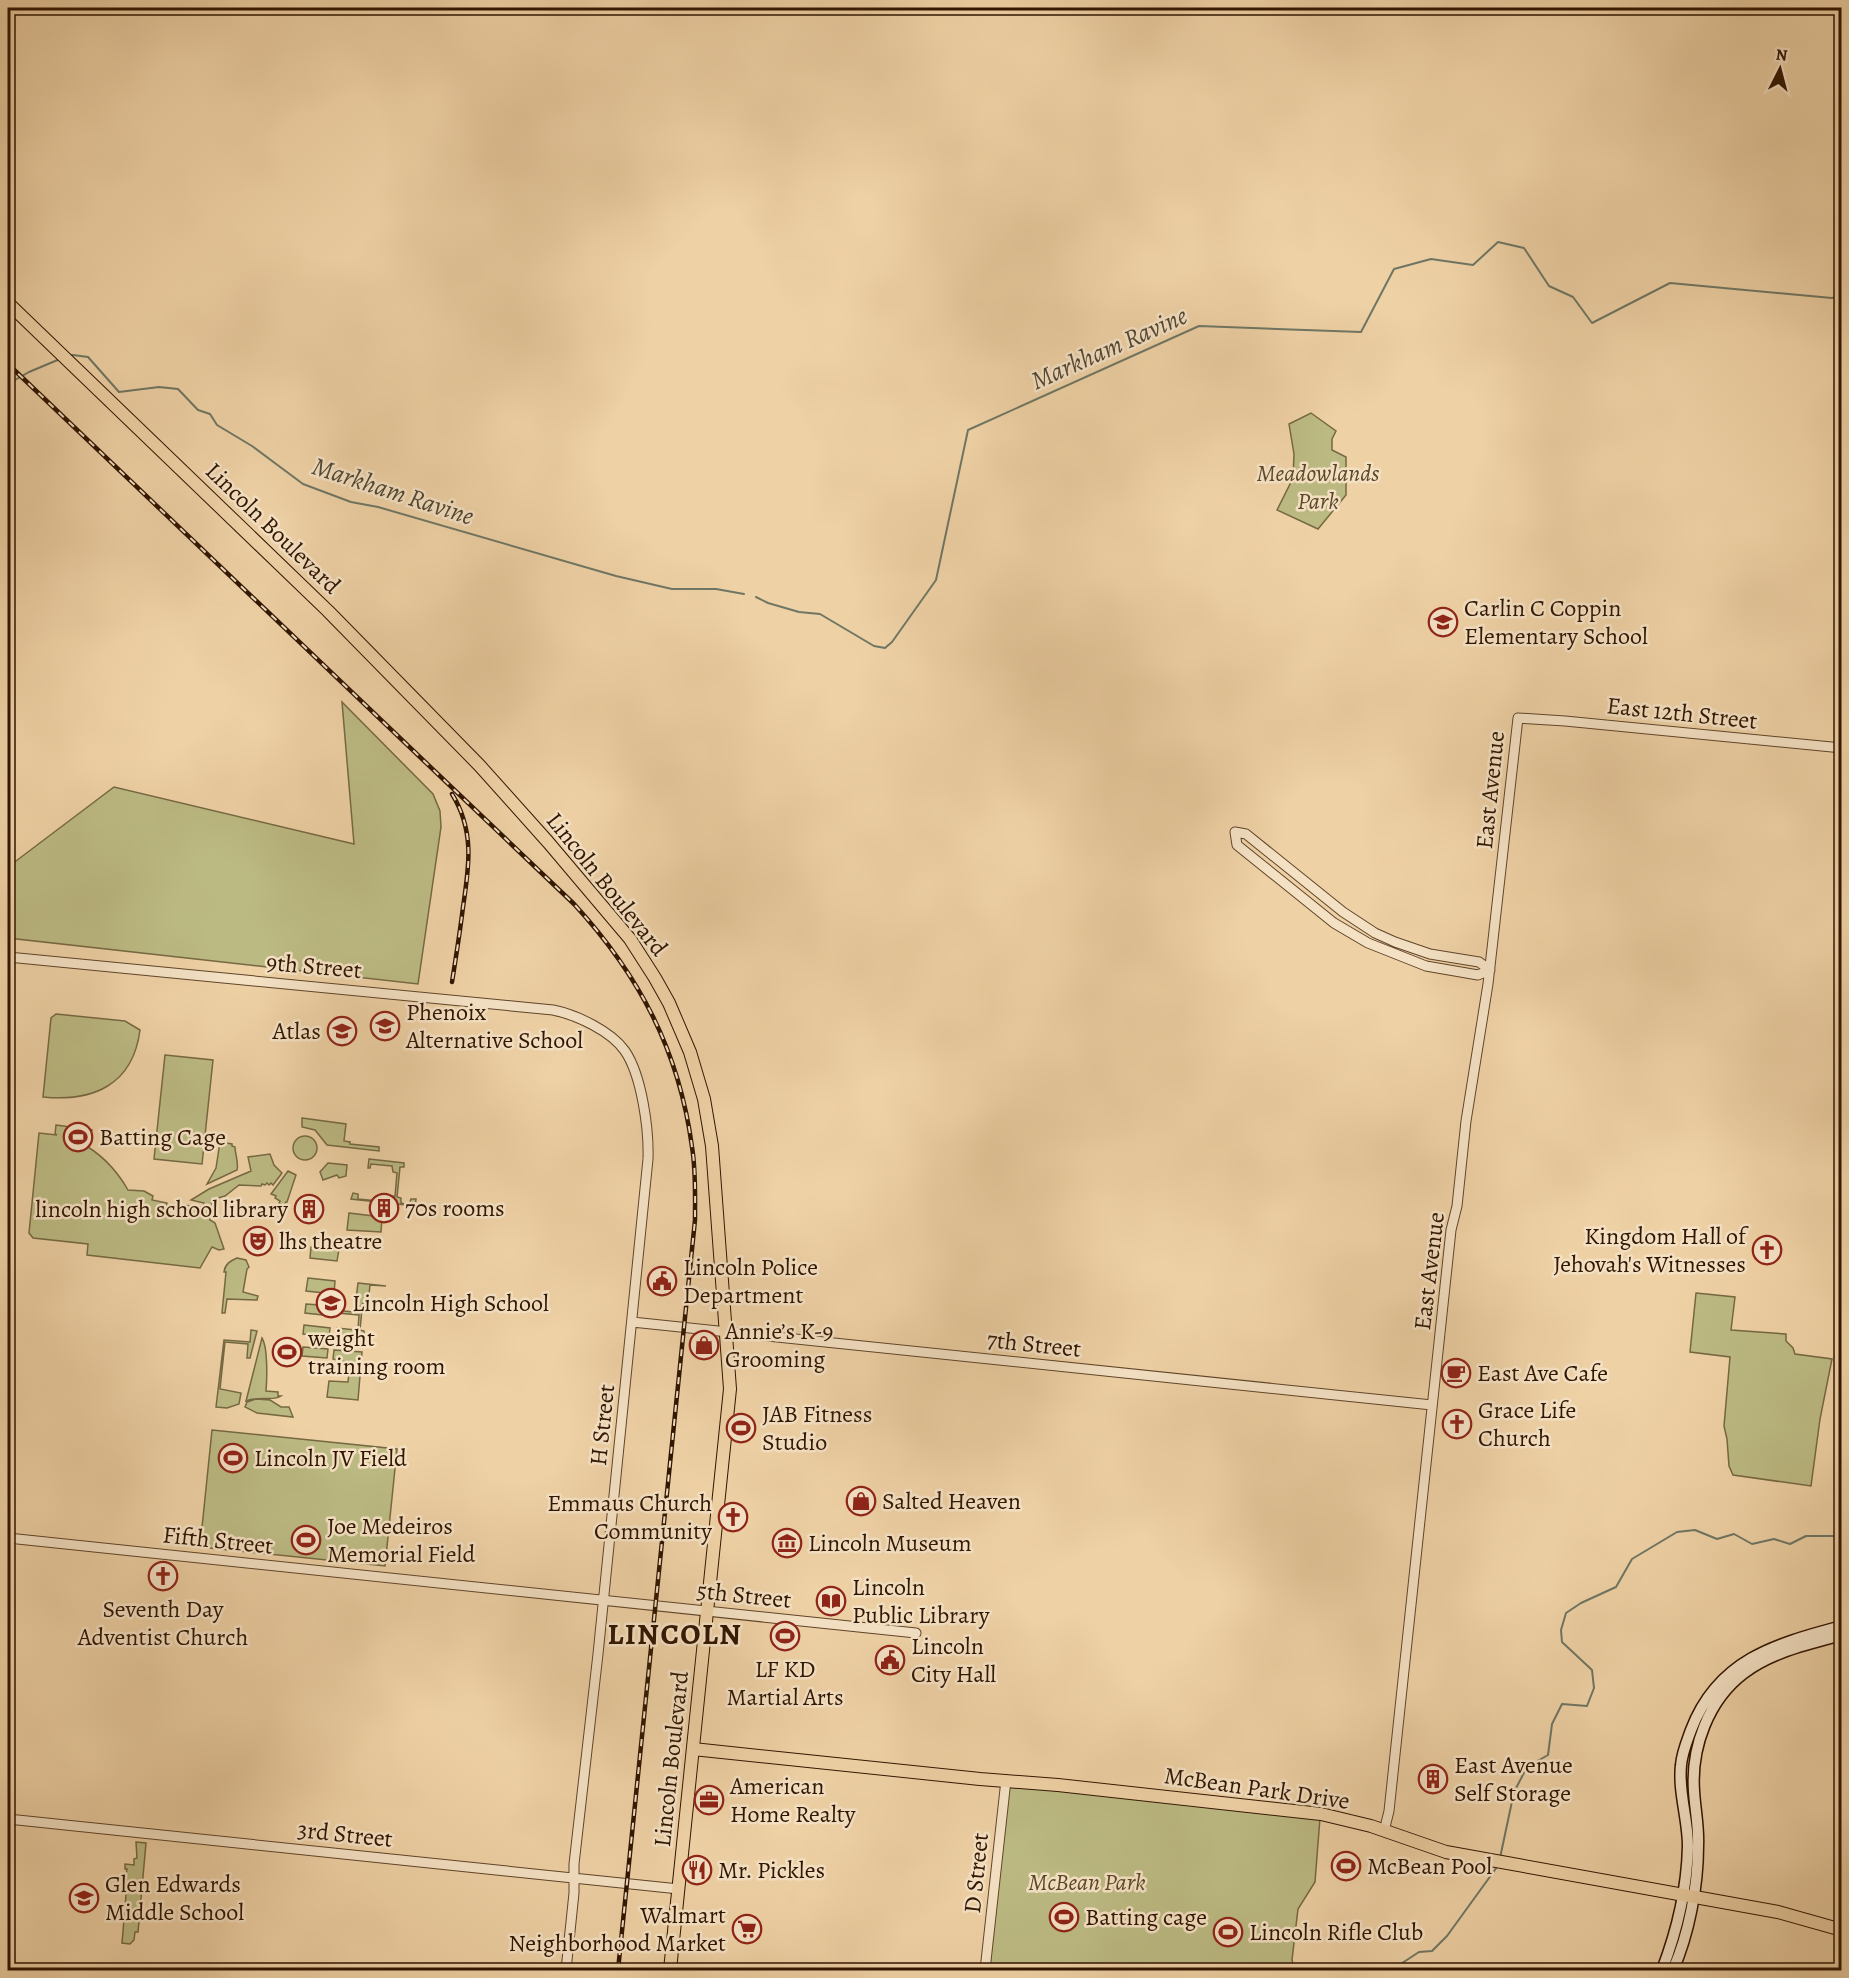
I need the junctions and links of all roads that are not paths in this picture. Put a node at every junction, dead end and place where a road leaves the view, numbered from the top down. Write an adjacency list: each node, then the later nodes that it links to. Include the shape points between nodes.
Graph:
1 (11, 307): 14 (main road, Lincoln Boulevard, via 376,658 480,766 630,939 673,1012 704,1099 714,1169)
2 (1518, 718): 3 (street, East 12th Street); 6 (street, East Avenue)
3 (1842, 748)
4 (1395, 942): 5 (street); 5 (street, via 1349,916 1246,834 1235,832 1238,845 1334,923); 8 (street, via 1430,954)
5 (1368, 943): 10 (street, via 1426,966)
6 (1491, 955): 8 (street); 9 (street, East Avenue)
7 (8, 957): 12 (street, 9th Street, via 544,1009 579,1018)
8 (1479, 962): 9 (street)
9 (1490, 970): 10 (street); 11 (street, East Avenue)
10 (1478, 975): 11 (street)
11 (1488, 984): 15 (street, East Avenue, via 1451,1230)
12 (610, 1037): 13 (street, H Street, via 625,1050 631,1062 648,1130)
13 (632, 1322): 14 (street, 7th Street); 17 (street, H Street)
14 (726, 1332): 15 (street, 7th Street); 18 (main road, Lincoln Boulevard, via 729,1408)
15 (1432, 1405): 25 (street, East Avenue)
16 (8, 1538): 17 (street, Fifth Street)
17 (603, 1599): 18 (street, 5th Street); 26 (street, H Street)
18 (708, 1611): 20 (street, 5th Street); 22 (main road, Lincoln Boulevard)
19 (1842, 1626): 28 (main road, via 1761,1652 1723,1679 1700,1709 1681,1764 1688,1846)
20 (916, 1632)
21 (1842, 1635): 28 (main road, via 1766,1661 1744,1673 1717,1703 1701,1737 1694,1765 1698,1846)
22 (693, 1749): 23 (main road, McBean Park Drive); 27 (main road, Lincoln Boulevard)
23 (1006, 1780): 25 (main road, McBean Park Drive, via 1321,1814); 32 (street, D Street)
24 (8, 1819): 26 (street, 3rd Street)
25 (1384, 1831): 28 (main road, McBean Park Drive, via 1446,1852)
26 (574, 1878): 27 (street, 3rd Street); 30 (street, H Street)
27 (679, 1889): 31 (main road, Lincoln Boulevard)
28 (1687, 1897): 29 (main road, McBean Park Drive, via 1778,1912); 33 (main road); 34 (main road, via 1685,1938)
29 (1842, 1930)
30 (566, 1971)
31 (670, 1971)
32 (985, 1971)
33 (1662, 1971)
34 (1673, 1971)

